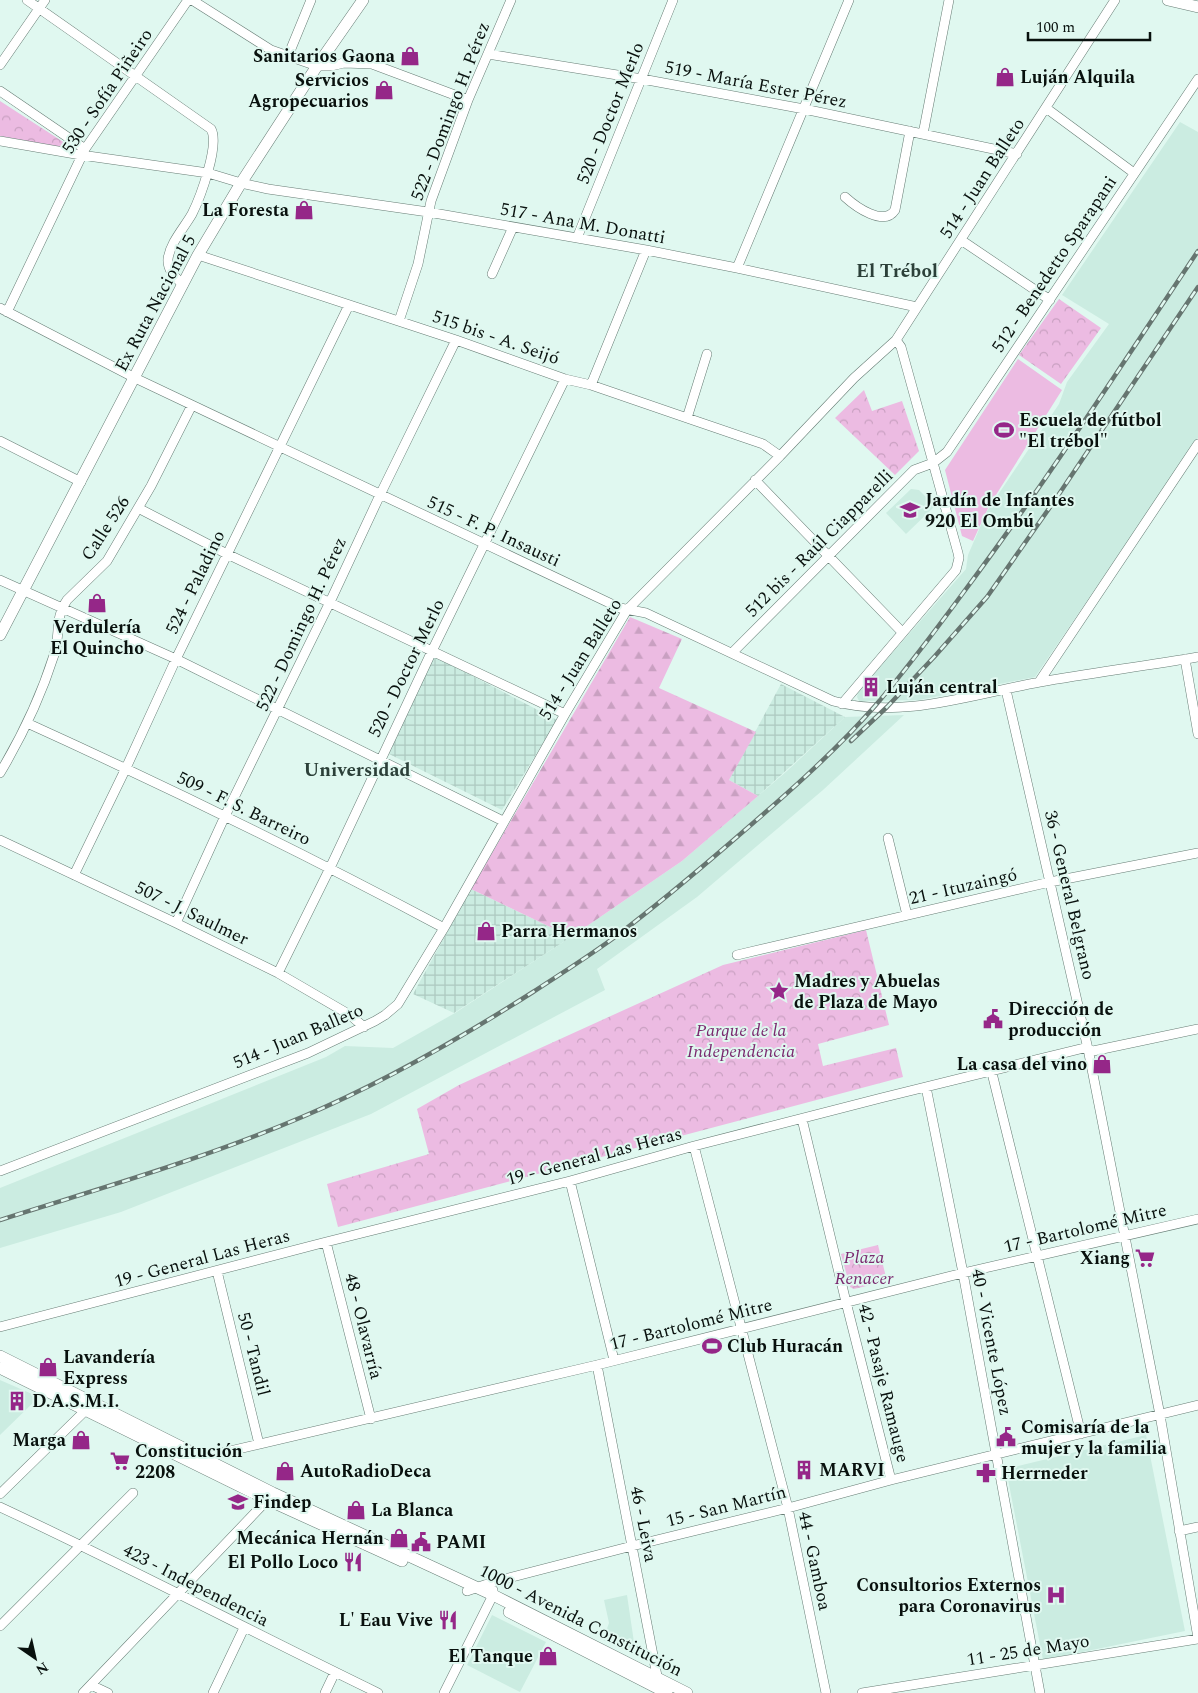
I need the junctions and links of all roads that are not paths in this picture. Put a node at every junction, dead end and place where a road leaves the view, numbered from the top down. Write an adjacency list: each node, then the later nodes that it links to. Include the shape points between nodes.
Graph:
1 (27, 0): 13 (street)
2 (46, 0): 13 (street)
3 (190, 0): 15 (street, via 261,45); 18 (street, 530 - Sofía Piñeiro)
4 (311, 0): 15 (street)
5 (363, 0): 17 (main road, Ex Ruta Nacional 5)
6 (511, 0): 14 (street, 522 - Domingo H. Pérez)
7 (673, 0): 19 (street, 520 - Doctor Merlo)
8 (849, 0): 24 (street)
9 (949, 0): 26 (street)
10 (1115, 0): 23 (street, 514 - Juan Balleto)
11 (1168, 0): 12 (main road)
12 (1198, 7)
13 (39, 9): 16 (street); 18 (street)
14 (488, 54): 19 (street, 519 - María Ester Pérez); 22 (street, 522 - Domingo H. Pérez)
15 (288, 56): 17 (street)
16 (0, 64)
17 (317, 66): 22 (street, via 372,64); 32 (main road, Ex Ruta Nacional 5)
18 (136, 76): 28 (street, 530 - Sofía Piñeiro); 31 (street, via 211,129 212,154)
19 (642, 79): 24 (street, 519 - María Ester Pérez); 36 (street, 520 - Doctor Merlo)
20 (1198, 79): 30 (street, 512 - Benedetto Sparapani)
21 (0, 91): 28 (street)
22 (468, 100): 34 (street, 522 - Domingo H. Pérez)
23 (1046, 108): 29 (street, 514 - Juan Balleto); 30 (street)
24 (804, 109): 25 (street, 519 - María Ester Pérez); 40 (street)
25 (910, 132): 26 (street, 519 - María Ester Pérez); 33 (street, via 892,215 867,213)
26 (923, 134): 29 (street, 519 - María Ester Pérez)
27 (0, 141): 28 (street, 517 - Ana M. Donatti)
28 (83, 152): 31 (street, 517 - Ana M. Donatti); 46 (street, 530 - Sofía Piñeiro)
29 (1017, 154): 37 (street, 514 - Juan Balleto)
30 (1134, 173): 43 (street, 512 - Benedetto Sparapani)
31 (208, 174): 32 (street, 517 - Ana M. Donatti); 42 (street, via 197,203 168,258 168,266)
32 (241, 183): 34 (street, 517 - Ana M. Donatti); 39 (main road, Ex Ruta Nacional 5)
33 (845, 197)
34 (428, 212): 35 (street, 517 - Ana M. Donatti); 47 (street, 522 - Domingo H. Pérez, via 418,264)
35 (512, 227): 36 (street, 517 - Ana M. Donatti); 41 (street)
36 (577, 238): 38 (street, 517 - Ana M. Donatti)
37 (961, 240): 43 (street); 45 (street, 514 - Juan Balleto)
38 (646, 250): 40 (street, 517 - Ana M. Donatti); 53 (street)
39 (198, 255): 42 (main road, Ex Ruta Nacional 5); 44 (street, 515 bis - A. Seijó)
40 (737, 268): 45 (street, 517 - Ana M. Donatti)
41 (492, 274)
42 (182, 285): 51 (main road, Ex Ruta Nacional 5)
43 (1050, 300): 61 (street, 512 - Benedetto Sparapani, via 947,452)
44 (349, 305): 47 (street, 515 bis - A. Seijó); 58 (street, 524 - Paladino)
45 (917, 307): 49 (street, 514 - Juan Balleto)
46 (4, 310): 51 (street, 515 - F. P. Insausti)
47 (399, 321): 48 (street, 515 bis - A. Seijó)
48 (456, 340): 52 (street, 515 bis - A. Seijó); 64 (street, 522 - Domingo H. Pérez)
49 (896, 340): 60 (street, 514 - Juan Balleto, via 854,378); 61 (street, via 901,347)
50 (708, 354): 55 (street)
51 (135, 378): 54 (street, 515 - F. P. Insausti); 63 (main road, Ex Ruta Nacional 5)
52 (565, 379): 53 (street, 515 bis - A. Seijó); 66 (street, 520 - Doctor Merlo)
53 (591, 385): 55 (street, 515 bis - A. Seijó)
54 (192, 406): 58 (street, 515 - F. P. Insausti); 65 (street, Calle 526)
55 (687, 418): 60 (street, 515 bis - A. Seijó, via 763,444)
56 (0, 441): 63 (street)
57 (1198, 444): 59 (street)
58 (279, 447): 64 (street, 515 - F. P. Insausti); 67 (street, 524 - Paladino)
59 (1194, 455): 81 (street)
60 (780, 456): 62 (street, 514 - Juan Balleto)
61 (933, 464): 68 (street, 512 bis - Raúl Ciapparelli, via 914,470); 74 (street, via 959,558 956,570)
62 (755, 480): 68 (street); 73 (street, 514 - Juan Balleto)
63 (81, 482): 70 (main road, Ex Ruta Nacional 5)
64 (380, 495): 66 (street, 515 - F. P. Insausti); 71 (street, 522 - Domingo H. Pérez)
65 (138, 508): 67 (street); 72 (street, Calle 526, via 107,561)
66 (485, 544): 73 (street, 515 - F. P. Insausti); 76 (street, 520 - Doctor Merlo)
67 (227, 554): 71 (street); 79 (street, 524 - Paladino)
68 (828, 555): 74 (street); 77 (street, 512 bis - Raúl Ciapparelli)
69 (0, 580): 70 (street)
70 (24, 591): 72 (street); 75 (main road, Ex Ruta Nacional 5)
71 (330, 602): 76 (street); 84 (street, 522 - Domingo H. Pérez)
72 (63, 607): 79 (street); 86 (street, Calle 526, via 58,618 54,656)
73 (627, 610): 77 (street, 515 - F. P. Insausti, via 646,614); 85 (street, 514 - Juan Balleto)
74 (902, 632): 83 (street)
75 (0, 635)
76 (432, 651): 85 (street); 88 (street, 520 - Doctor Merlo)
77 (732, 653): 83 (street, 515 - F. P. Insausti)
78 (1198, 657): 80 (street, 515 - F. P. Insausti)
79 (176, 659): 84 (street); 89 (street, 524 - Paladino)
80 (1185, 659): 81 (street, 515 - F. P. Insausti); 87 (street)
81 (1038, 682): 82 (street, 515 - F. P. Insausti)
82 (1006, 690): 83 (street, 515 - F. P. Insausti, via 927,705 874,707); 98 (street, 36 - General Belgrano)
83 (842, 704)
84 (278, 710): 88 (street); 91 (street, 522 - Domingo H. Pérez)
85 (565, 714): 92 (street, 514 - Juan Balleto)
86 (27, 723): 89 (street, 509 - F. S. Barreiro); 90 (street, Calle 526)
87 (1198, 734)
88 (380, 760): 92 (street); 96 (street, 520 - Doctor Merlo)
89 (126, 768): 91 (street, 509 - F. S. Barreiro); 97 (street, 524 - Paladino)
90 (0, 773)
91 (225, 816): 96 (street, 509 - F. S. Barreiro); 100 (street, 522 - Domingo H. Pérez)
92 (503, 821): 101 (street, 514 - Juan Balleto)
93 (888, 838): 99 (street)
94 (0, 840): 97 (street, 507 - J. Saulmer)
95 (1198, 852): 98 (street, 21 - Ituzaingó)
96 (330, 868): 101 (street, 509 - F. S. Barreiro); 103 (street, 520 - Doctor Merlo)
97 (74, 874): 100 (street, 507 - J. Saulmer)
98 (1050, 882): 99 (street, 21 - Ituzaingó); 106 (street, 36 - General Belgrano)
99 (907, 915): 102 (street, 21 - Ituzaingó)
100 (176, 923): 103 (street, 507 - J. Saulmer)
101 (444, 928): 104 (street, 514 - Juan Balleto, via 398,1004)
102 (737, 955)
103 (278, 973): 104 (street, 507 - J. Saulmer, via 350,1015)
104 (364, 1027): 111 (street, 514 - Juan Balleto, via 308,1052)
105 (1198, 1029): 106 (street, 19 - General Las Heras, via 1093,1051)
106 (1088, 1049): 107 (street, 19 - General Las Heras, via 1080,1048); 114 (street, 36 - General Belgrano)
107 (991, 1069): 108 (street, 19 - General Las Heras); 116 (street)
108 (926, 1087): 109 (street, 19 - General Las Heras); 118 (street, 40 - Vicente López)
109 (802, 1119): 110 (street, 19 - General Las Heras); 119 (street, 42 - Pasaje Ramauge)
110 (694, 1146): 112 (street, 19 - General Las Heras); 121 (street, 44 - Gamboa)
111 (0, 1171)
112 (570, 1181): 115 (street, 19 - General Las Heras); 123 (street)
113 (1198, 1219): 114 (street, 17 - Bartolomé Mitre)
114 (1125, 1235): 116 (street, 17 - Bartolomé Mitre); 128 (street, 36 - General Belgrano)
115 (326, 1242): 117 (street, 19 - General Las Heras); 129 (street, 48 - Olavarría)
116 (1037, 1256): 118 (street, 17 - Bartolomé Mitre); 130 (street)
117 (217, 1271): 120 (street, 19 - General Las Heras); 131 (street, 50 - Tandil)
118 (963, 1273): 119 (street, 17 - Bartolomé Mitre); 132 (street, 40 - Vicente López)
119 (846, 1302): 121 (street, 17 - Bartolomé Mitre); 134 (street, 42 - Pasaje Ramauge)
120 (0, 1327)
121 (741, 1329): 123 (street, 17 - Bartolomé Mitre); 139 (street, 44 - Gamboa)
122 (0, 1356): 127 (main road, 1000 - Avenida Constitución)
123 (614, 1360): 124 (street, 17 - Bartolomé Mitre)
124 (597, 1364): 129 (street, 17 - Bartolomé Mitre); 143 (street, 46 - Leiva)
125 (0, 1368): 127 (main road, 1000 - Avenida Constitución)
126 (1198, 1405): 128 (street, 15 - San Martín)
127 (89, 1407): 133 (main road, 1000 - Avenida Constitución); 136 (street)
128 (1160, 1415): 130 (street, 15 - San Martín); 141 (street, 36 - General Belgrano)
129 (371, 1419): 131 (street, 17 - Bartolomé Mitre)
130 (1081, 1434): 132 (street, 15 - San Martín)
131 (259, 1444): 133 (street, 17 - Bartolomé Mitre)
132 (996, 1454): 134 (street, 15 - San Martín); 151 (street, 40 - Vicente López)
133 (199, 1461): 137 (main road, 1000 - Avenida Constitución)
134 (892, 1480): 139 (street, 15 - San Martín)
135 (133, 1493): 142 (street)
136 (0, 1494)
137 (271, 1496): 145 (main road, 1000 - Avenida Constitución); 146 (street)
138 (0, 1507): 142 (street, 423 - Independencia)
139 (788, 1508): 143 (street, 15 - San Martín); 162 (street, 44 - Gamboa)
140 (1198, 1527): 141 (street)
141 (1179, 1531): 150 (street, 36 - General Belgrano)
142 (82, 1545): 146 (street, 423 - Independencia); 148 (street)
143 (632, 1546): 144 (street, 15 - San Martín); 154 (street, 46 - Leiva)
144 (493, 1582): 145 (street, 15 - San Martín); 147 (street)
145 (472, 1589): 147 (main road, 1000 - Avenida Constitución)
146 (178, 1594): 149 (street, 423 - Independencia); 153 (street)
147 (492, 1599): 154 (main road, 1000 - Avenida Constitución); 160 (street)
148 (0, 1626)
149 (244, 1628): 152 (street, 423 - Independencia); 157 (street)
150 (1198, 1639): 151 (street, 11 - 25 de Mayo)
151 (1035, 1666): 163 (street, 11 - 25 de Mayo); 164 (street, 40 - Vicente López)
152 (335, 1672): 158 (street); 159 (street, 423 - Independencia)
153 (91, 1685): 155 (street); 156 (street)
154 (661, 1687): 161 (main road, 1000 - Avenida Constitución)
155 (82, 1693)
156 (108, 1693)
157 (213, 1693)
158 (325, 1693)
159 (378, 1693)
160 (444, 1693)
161 (687, 1693)
162 (826, 1693)
163 (862, 1693)
164 (1040, 1693)

